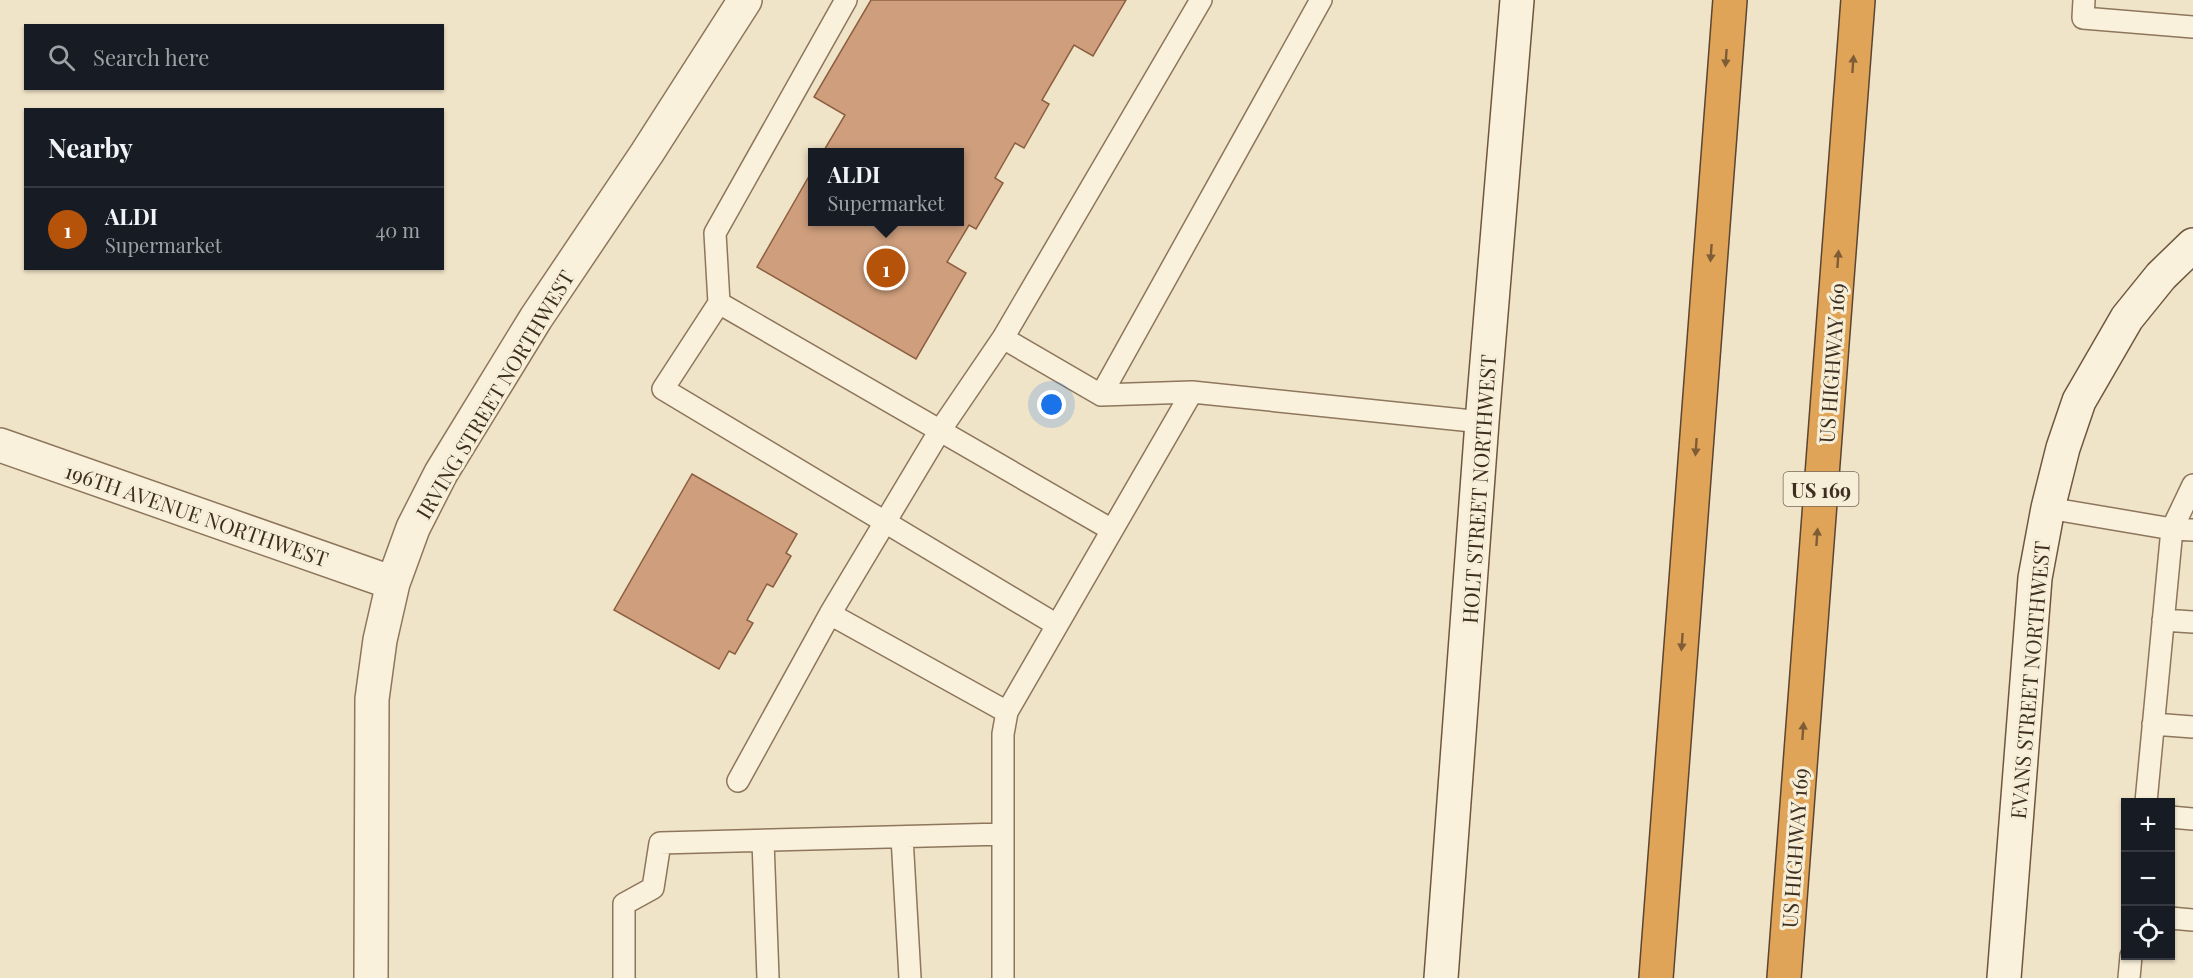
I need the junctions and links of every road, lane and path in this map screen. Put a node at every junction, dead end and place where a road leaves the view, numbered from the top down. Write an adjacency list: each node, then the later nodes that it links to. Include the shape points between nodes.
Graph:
1 (745, 0): 23 (street, IRVING STREET NORTHWEST, via 536,318 441,473 413,528)
2 (846, 0): 11 (lane, via 715,233)
3 (1201, 0): 12 (lane)
4 (1321, 0): 14 (lane)
5 (1517, 0): 15 (street, HOLT STREET NORTHWEST)
6 (1730, 0): 47 (highway, one-way to 47)
7 (1858, 0): 48 (highway, US HIGHWAY 169 / US 169, one-way to 7)
8 (2084, 0): 9 (lane, via 2083,18)
9 (2193, 27)
10 (2193, 245): 19 (street, EVANS STREET NORTHWEST, via 2127,318 2103,357 2079,401)
11 (719, 303): 16 (lane); 20 (lane, via 663,389)
12 (1004, 338): 14 (lane); 16 (lane)
13 (1192, 392): 14 (lane); 15 (lane); 21 (lane)
14 (1101, 395)
15 (1482, 422): 46 (street, HOLT STREET NORTHWEST)
16 (939, 432): 20 (lane); 21 (lane)
17 (0, 445): 23 (street, 196TH AVENUE NORTHWEST)
18 (2193, 485): 22 (lane)
19 (2048, 508): 22 (lane); 49 (street, EVANS STREET NORTHWEST, via 2035,578)
20 (885, 522): 24 (lane); 27 (lane)
21 (1112, 530): 27 (lane)
22 (2182, 530): 25 (lane)
23 (393, 583): 41 (street, IRVING STREET NORTHWEST, via 372,699)
24 (830, 614): 28 (lane); 31 (lane)
25 (2163, 620): 26 (lane); 29 (lane)
26 (2193, 622)
27 (1057, 625): 28 (lane)
28 (1007, 712): 35 (lane, via 1003,734)
29 (2153, 724): 30 (lane); 32 (lane)
30 (2193, 727)
31 (738, 781)
32 (2145, 798)
33 (2175, 817): 34 (lane)
34 (2193, 819)
35 (1003, 834): 36 (lane); 45 (lane)
36 (902, 837): 37 (lane); 44 (lane)
37 (763, 841): 42 (lane, via 660,843 653,888 624,904); 43 (lane)
38 (2175, 918): 39 (lane)
39 (2193, 920)
40 (2131, 960): 50 (lane)
41 (371, 978)
42 (624, 978)
43 (768, 978)
44 (910, 978)
45 (1003, 978)
46 (1441, 978)
47 (1656, 978)
48 (1784, 978)
49 (2004, 978)
50 (2129, 978)

